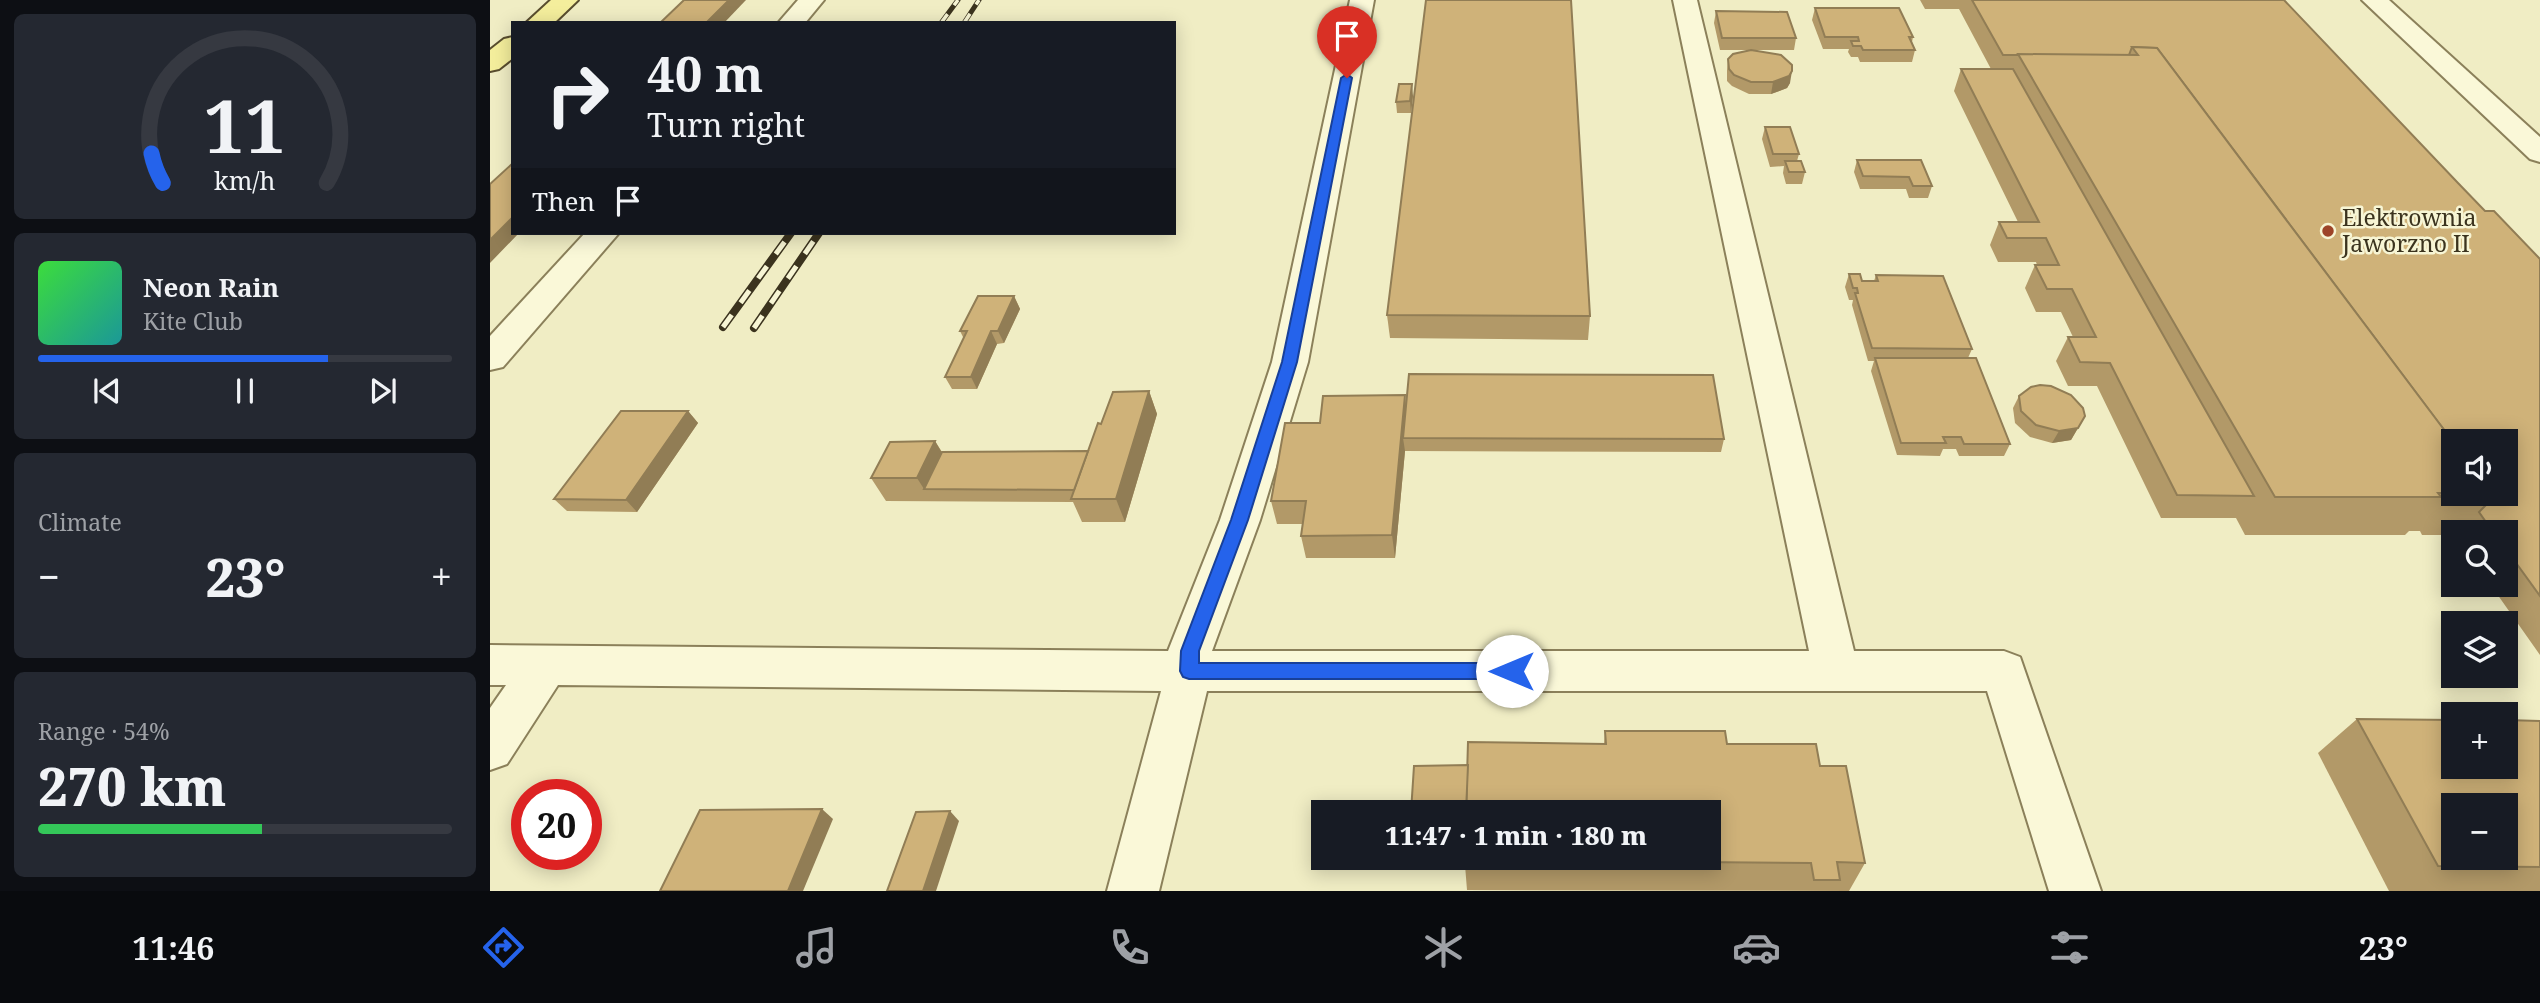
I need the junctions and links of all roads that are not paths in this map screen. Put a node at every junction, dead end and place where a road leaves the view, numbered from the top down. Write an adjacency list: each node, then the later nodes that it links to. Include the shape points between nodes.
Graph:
1 (566, 0): 6 (main road)
2 (812, 0): 7 (lane)
3 (1362, 0): 15 (lane, via 1290,362 1240,520 1190,651)
4 (1685, 0): 16 (lane)
5 (2374, 0): 10 (lane)
6 (541, 21)
7 (793, 21)
8 (511, 46): 9 (main road)
9 (490, 64)
10 (2540, 153)
11 (601, 235): 12 (lane)
12 (490, 358)
13 (490, 665): 14 (lane)
14 (546, 665): 15 (lane); 17 (lane)
15 (1189, 671): 16 (lane); 18 (lane)
16 (1836, 671): 19 (lane, via 2004,671)
17 (490, 748)
18 (1133, 891)
19 (2075, 891)

